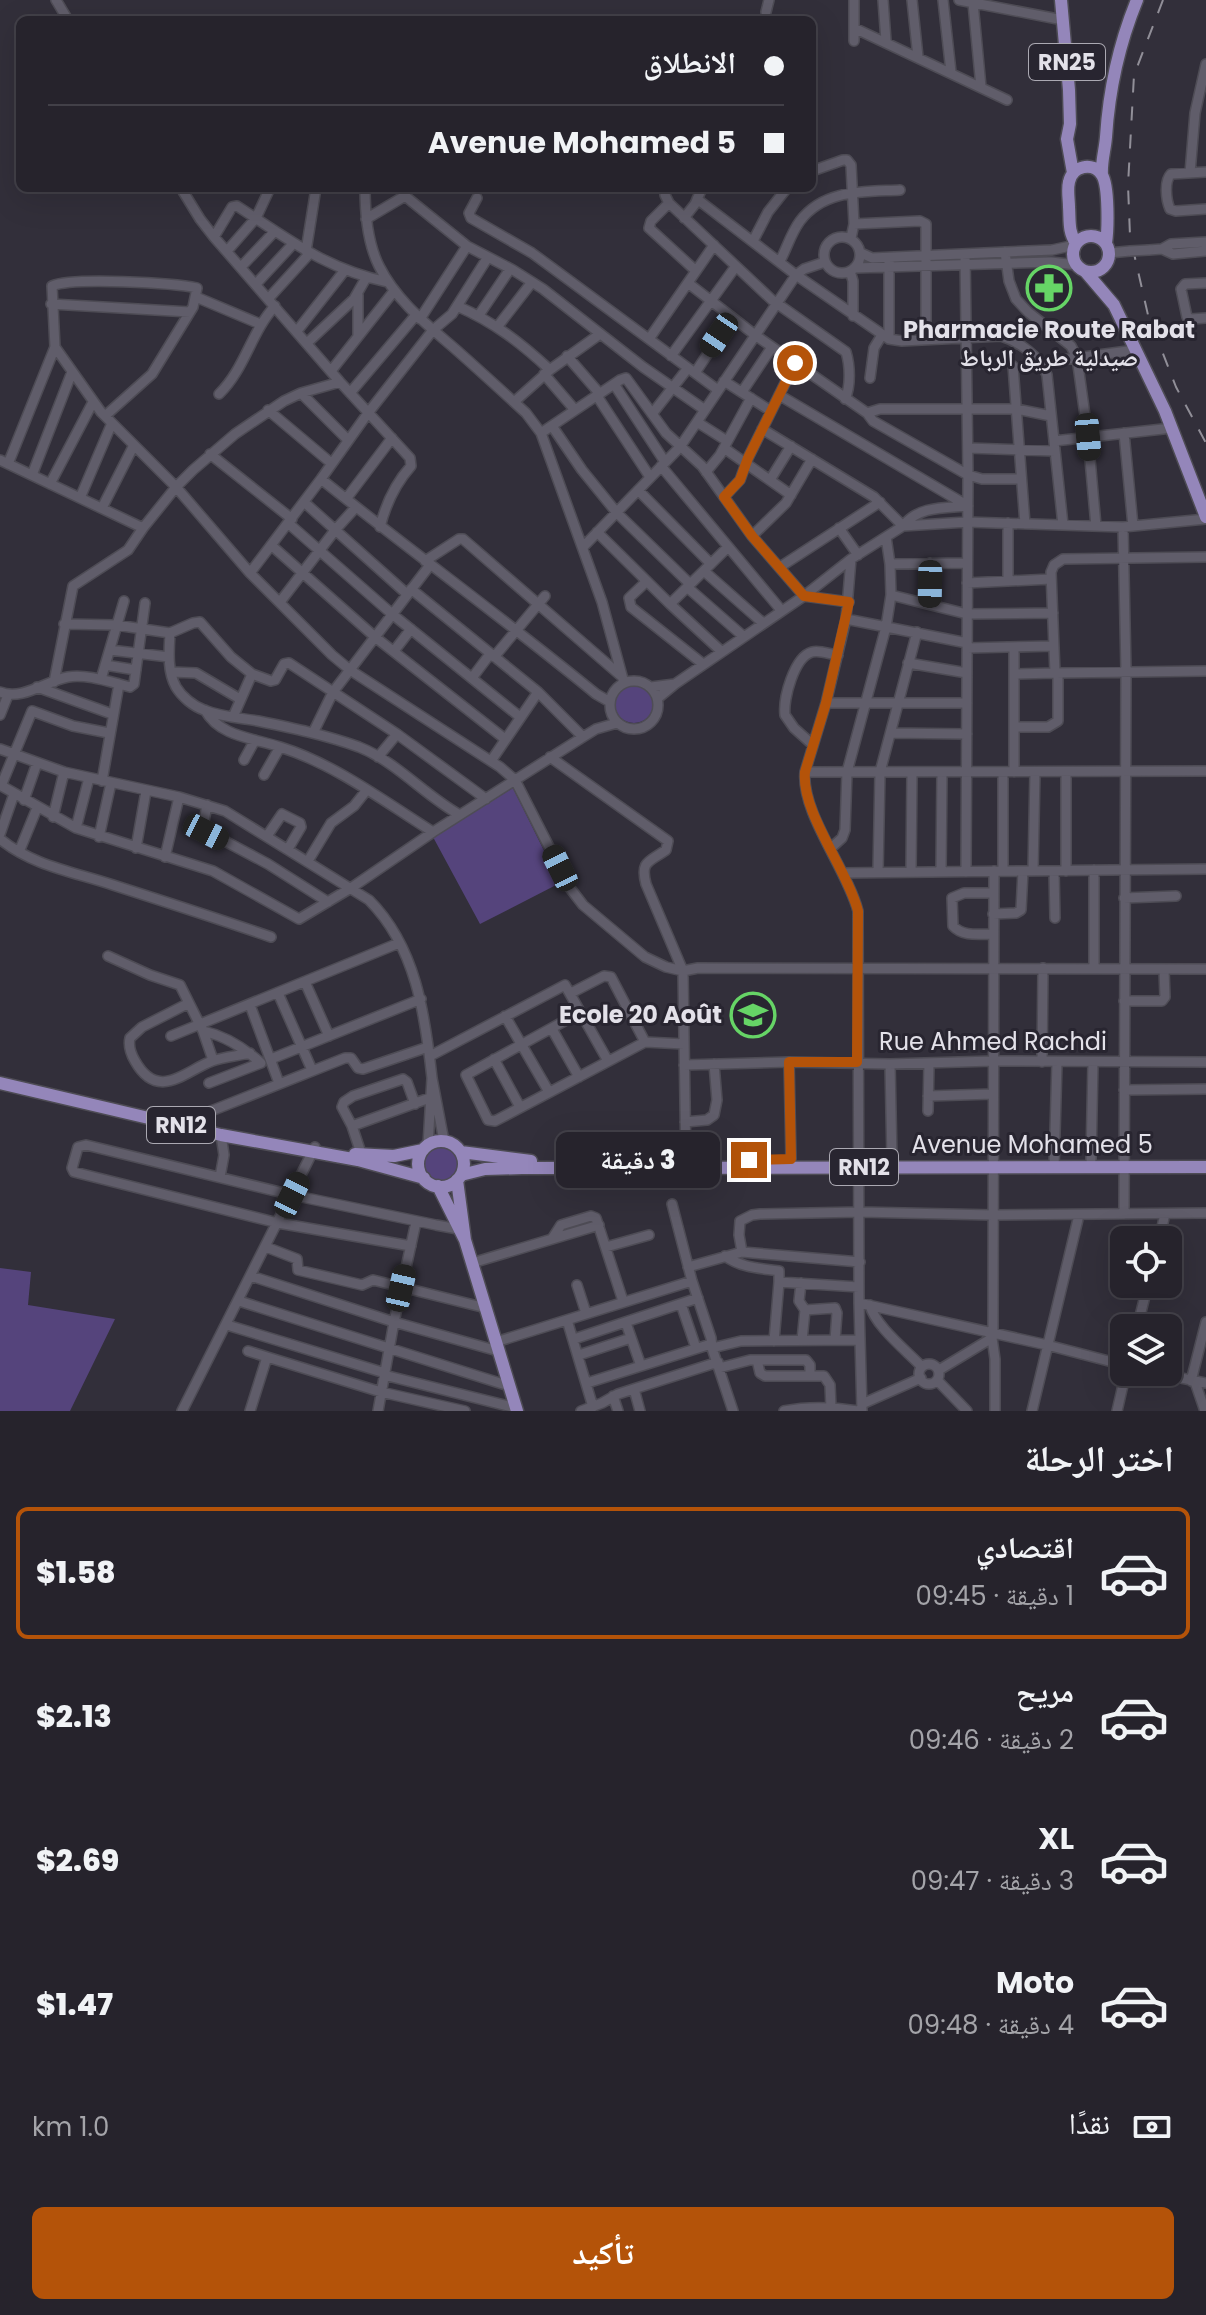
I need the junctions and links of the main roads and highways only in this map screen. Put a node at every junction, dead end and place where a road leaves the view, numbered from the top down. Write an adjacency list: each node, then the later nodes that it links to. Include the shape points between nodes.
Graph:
1 (1061, 0): 4 (main road, RN25, via 1067,139)
2 (1137, 0): 3 (main road, via 1114,76)
3 (1106, 132): 4 (main road); 5 (main road)
4 (1082, 169): 5 (main road); 6 (main road, RN25, via 1068,184)
5 (1102, 175): 7 (main road)
6 (1076, 244): 7 (main road, via 1081,238 1098,237); 8 (main road, RN25, via 1072,257)
7 (1107, 253): 8 (main road, via 1097,271); 9 (main road)
8 (1080, 268): 9 (main road)
9 (1114, 305): 10 (main road, via 1172,428)
10 (1206, 518)
11 (0, 1076): 13 (main road, RN12)
12 (0, 1083): 13 (main road, RN12)
13 (199, 1126): 15 (main road, RN12); 15 (main road, RN12, via 221,1135)
14 (425, 1148): 16 (main road, RN12, via 444,1141); 17 (main road, RN12); 26 (main road, via 419,1161)
15 (314, 1150): 17 (main road, RN12)
16 (461, 1152): 24 (main road, RN12); 27 (main road)
17 (363, 1158): 26 (main road, RN12)
18 (1206, 1160): 20 (main road, Avenue Mohamed 5 / RN12)
19 (993, 1163): 22 (main road, Avenue Mohamed 5 / RN12); 22 (main road, Avenue Mohamed 5 / RN12); 23 (main road, Avenue Mohamed 5 / RN12)
20 (1125, 1163): 23 (main road, Avenue Mohamed 5 / RN12); 23 (main road, Avenue Mohamed 5 / RN12); 25 (main road, Avenue Mohamed 5 / RN12)
21 (686, 1164): 22 (main road, Avenue Mohamed 5 / RN12); 22 (main road, Avenue Mohamed 5 / RN12, via 791,1159); 24 (main road, Avenue Mohamed 5 / RN12)
22 (859, 1164)
23 (1054, 1164)
24 (522, 1165): 27 (main road, RN12)
25 (1206, 1167)
26 (424, 1178): 28 (main road, RN12)
27 (459, 1178): 28 (main road, RN12); 29 (main road)
28 (438, 1186): 29 (main road)
29 (463, 1232): 30 (main road)
30 (517, 1410)

